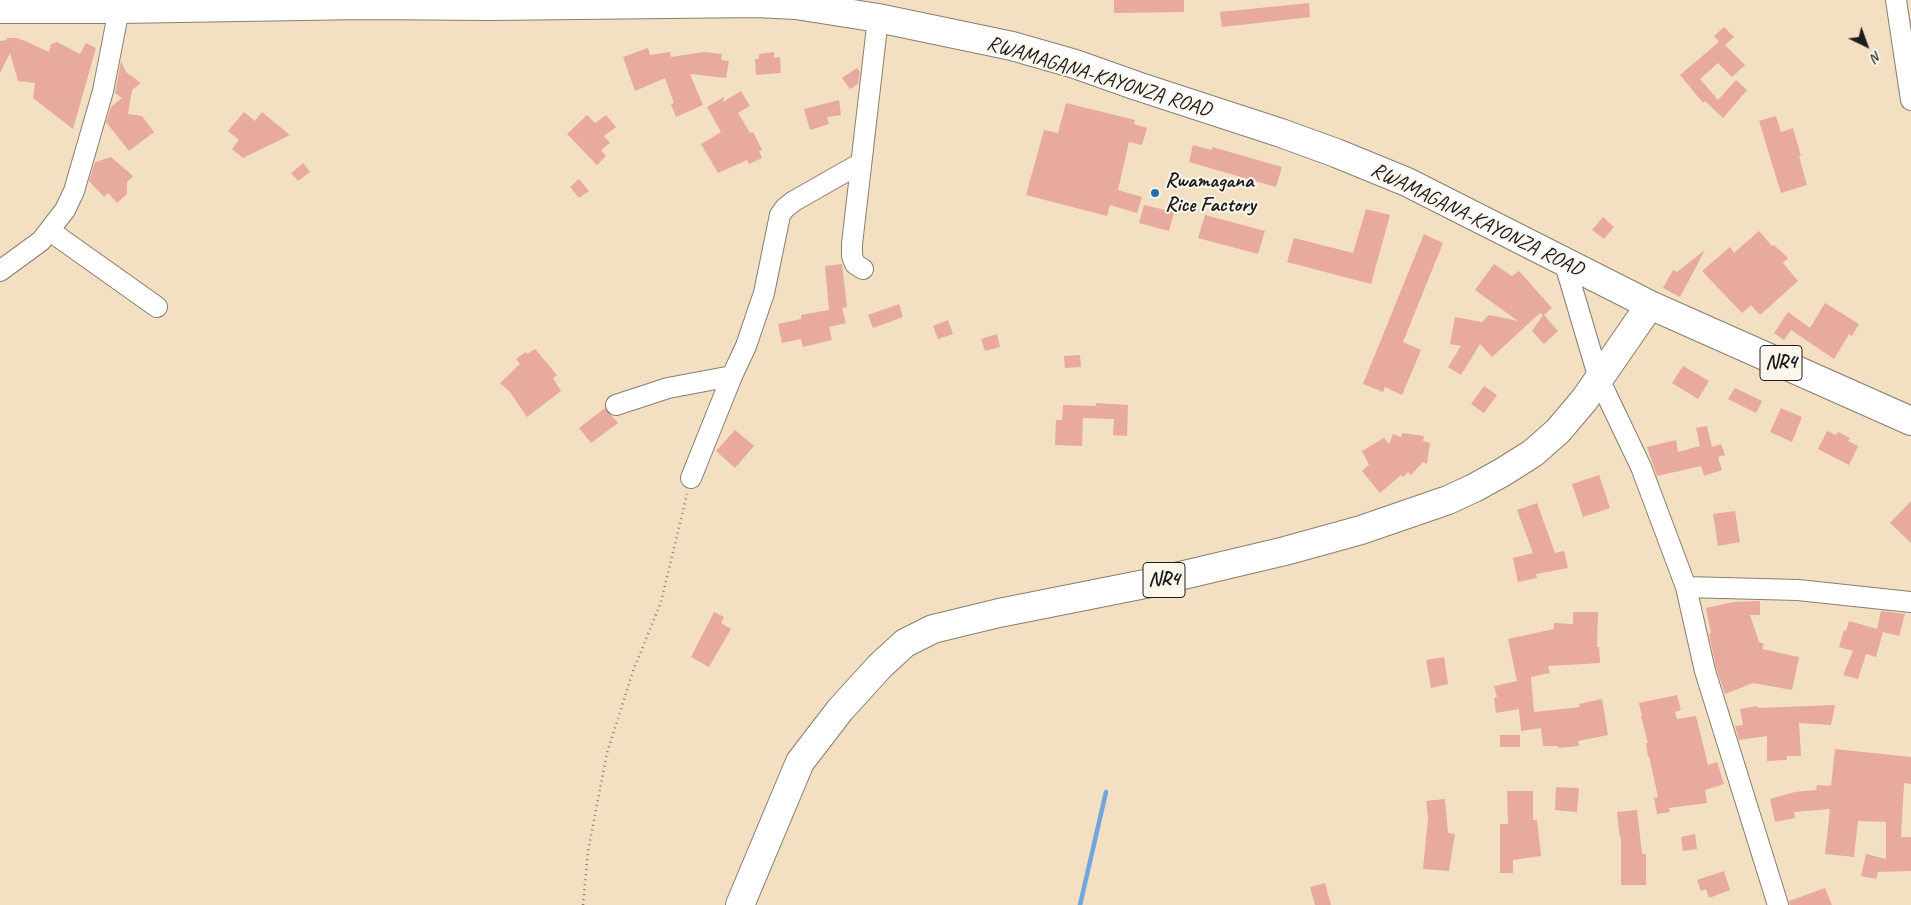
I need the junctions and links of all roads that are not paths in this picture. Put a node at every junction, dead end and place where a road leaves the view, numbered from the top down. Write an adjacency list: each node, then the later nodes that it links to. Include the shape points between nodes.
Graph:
1 (1896, 0): 7 (street)
2 (364, 2): 3 (highway, RWAMAGANA-KAYONZA ROAD / NR4, via 490,6); 5 (highway, RWAMAGANA-KAYONZA ROAD / NR4)
3 (796, 3): 6 (highway, RWAMAGANA-KAYONZA ROAD / NR4)
4 (0, 8): 5 (highway, RWAMAGANA-KAYONZA ROAD / NR4)
5 (118, 9): 9 (street, via 104,91 82,167 74,192)
6 (878, 18): 8 (street); 10 (highway, RWAMAGANA-KAYONZA ROAD / NR4, via 1021,48 1318,146 1407,182)
7 (1911, 100)
8 (861, 163): 11 (street, via 852,256 855,264); 15 (street, via 794,200 780,215 764,293)
9 (50, 231): 12 (street); 13 (street)
10 (1564, 261): 14 (highway, RWAMAGANA-KAYONZA ROAD / NR4); 16 (street)
11 (863, 269)
12 (0, 271)
13 (157, 306)
14 (1650, 306): 16 (highway, NR4); 18 (highway, NR4)
15 (732, 376): 17 (street, via 668,388); 19 (street)
16 (1599, 379): 20 (street, via 1641,467); 22 (highway, NR4, via 1576,412 1533,452 1474,488 1418,512 1275,553 933,629 905,643 840,710 800,762)
17 (616, 405)
18 (1911, 421)
19 (691, 478)
20 (1686, 587): 21 (street, via 1798,590); 23 (street, via 1705,671)
21 (1911, 602)
22 (740, 905)
23 (1778, 905)

